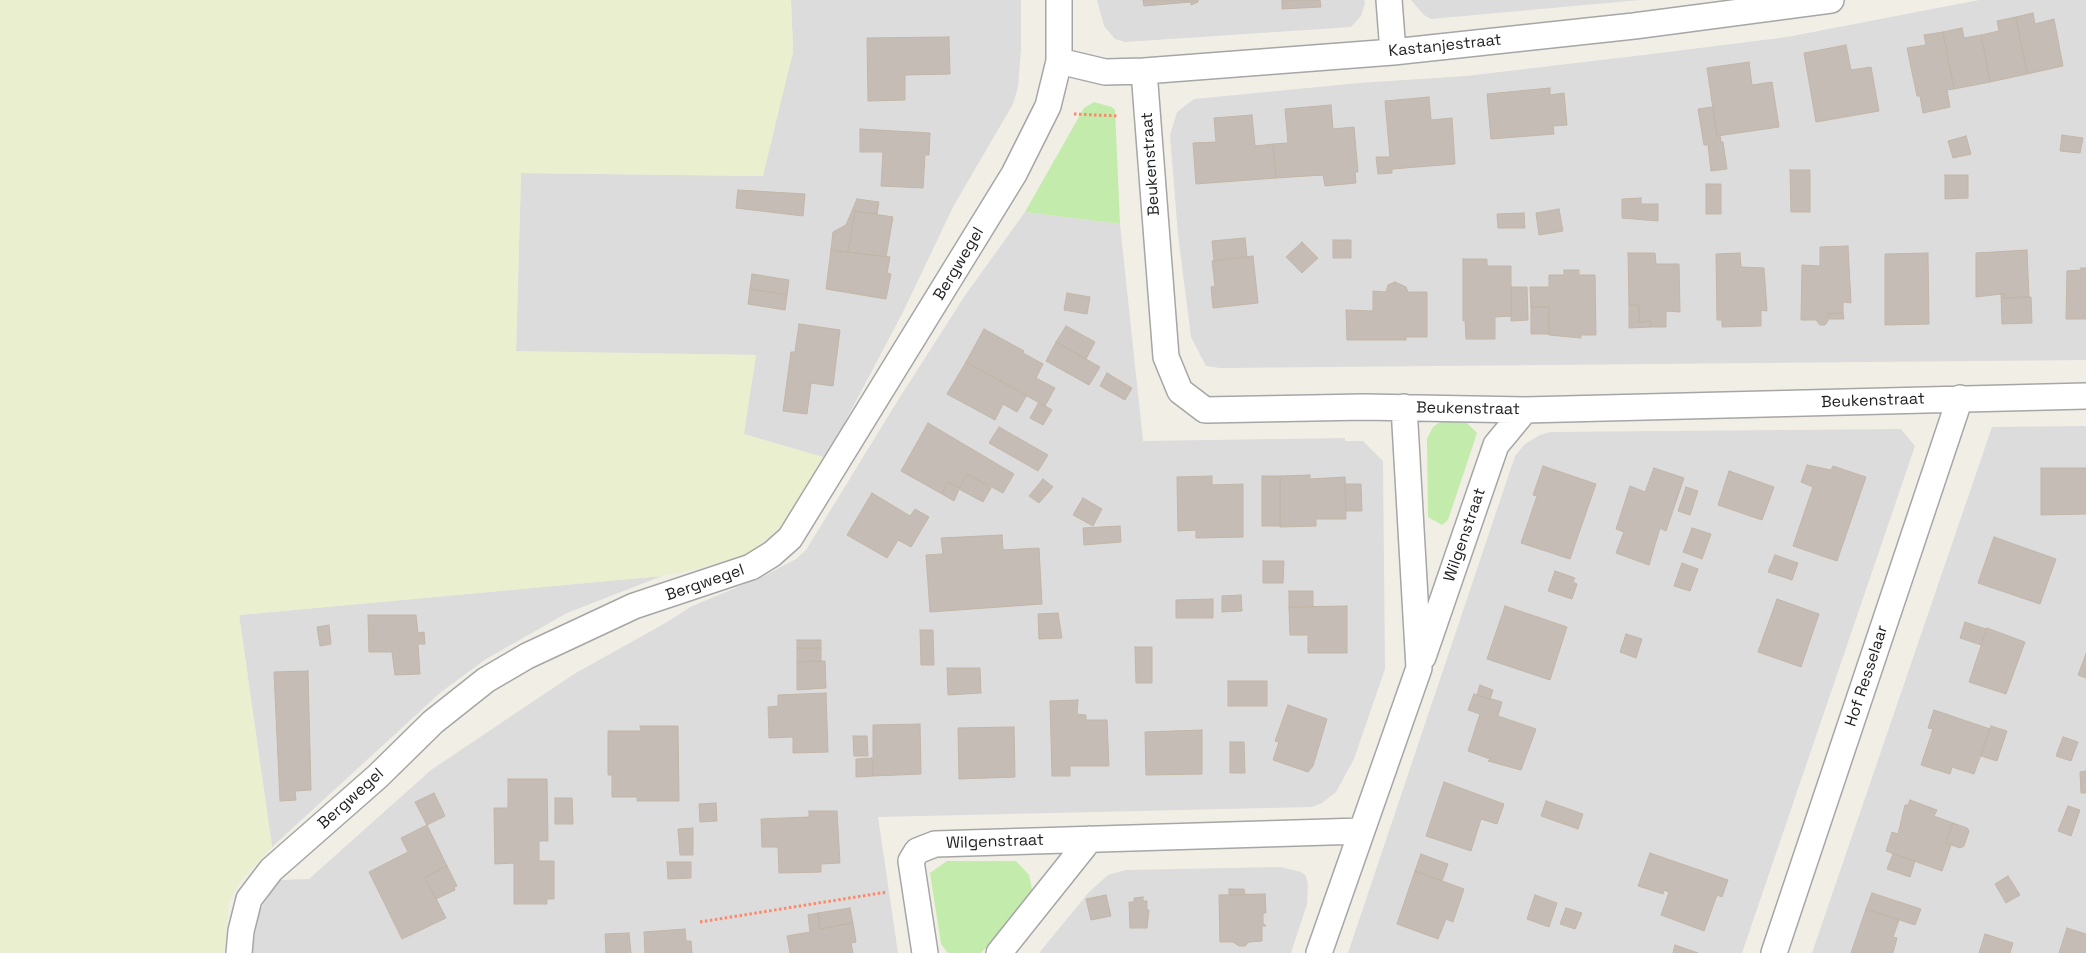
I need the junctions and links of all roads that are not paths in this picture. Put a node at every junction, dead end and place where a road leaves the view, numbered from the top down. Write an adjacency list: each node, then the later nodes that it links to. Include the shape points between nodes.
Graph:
1 (1058, 0): 5 (street, Bergwegel)
2 (1389, 0): 4 (street)
3 (1831, 0): 4 (street, Kastanjestraat, via 1664,23)
4 (1393, 52): 6 (street, Kastanjestraat)
5 (1059, 61): 6 (street, Kastanjestraat, via 1105,72); 14 (street, Bergwegel, via 1048,106 1014,174 790,538 751,568 634,606 526,656 486,680 433,722 378,776 271,870 249,899)
6 (1144, 71): 9 (street, Beukenstraat, via 1166,357 1180,390 1204,410)
7 (2086, 396): 8 (street, Beukenstraat)
8 (1960, 398): 10 (street, Beukenstraat); 18 (street, Hof Resselaar)
9 (1404, 407): 10 (street, Beukenstraat); 11 (street, Wilgenstraat)
10 (1525, 410): 11 (street, Wilgenstraat, via 1496,445)
11 (1419, 668): 12 (street, Wilgenstraat)
12 (1361, 832): 13 (street, Wilgenstraat); 17 (street, Wilgenstraat)
13 (1090, 839): 15 (street, Wilgenstraat, via 935,844 917,851 911,861); 16 (street)
14 (239, 953)
15 (925, 953)
16 (999, 953)
17 (1320, 953)
18 (1774, 953)

